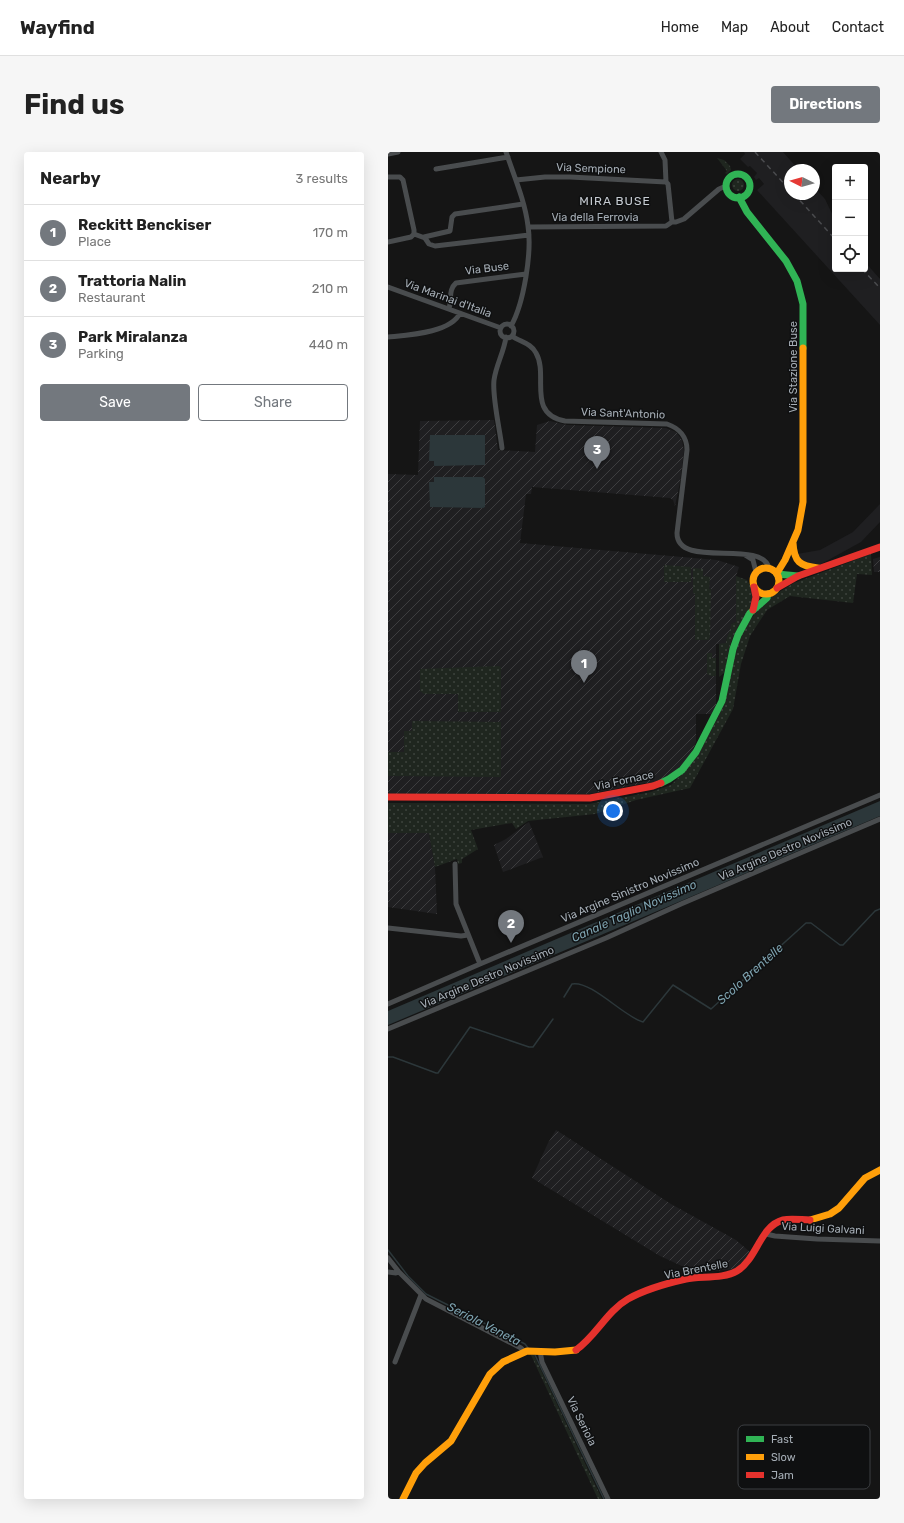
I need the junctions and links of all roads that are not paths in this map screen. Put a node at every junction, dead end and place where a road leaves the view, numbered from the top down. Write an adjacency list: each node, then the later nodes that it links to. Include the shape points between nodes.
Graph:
1 (398, 152): 3 (street)
2 (661, 152): 8 (street, via 665,160)
3 (388, 154)
4 (507, 155): 5 (street); 7 (street)
5 (436, 169)
6 (388, 177): 14 (street, via 400,177 403,180)
7 (516, 180): 8 (street, Via Sempione, via 563,177); 11 (street)
8 (666, 182): 12 (street)
9 (726, 186): 10 (street, via 730,194); 10 (street, via 729,178 735,174 742,174 747,178 750,184 748,191); 12 (street, Via della Ferrovia, via 684,219)
10 (739, 197): 28 (street, Via Stazione Buse, via 743,207 791,268 799,284 804,304 804,489 801,517)
11 (523, 204): 13 (street); 16 (street, via 455,214 452,217 450,231)
12 (672, 222): 13 (street, Via della Ferrovia, via 660,227)
13 (528, 227): 15 (street)
14 (414, 234): 16 (street); 17 (street)
15 (529, 235): 16 (street, via 434,246); 18 (street)
16 (424, 238)
17 (388, 242)
18 (526, 274): 20 (street, Via Buse, via 456,282 450,291); 22 (street, via 516,317)
19 (388, 287): 20 (street, Via Marinai d'Italia)
20 (449, 309): 21 (street, Via Marinai d'Italia)
21 (460, 313): 23 (street, Via Marinai d'Italia); 25 (street, via 458,318 440,328)
22 (511, 326): 23 (street, via 505,325); 24 (street, via 514,330)
23 (501, 328): 26 (street, via 501,333)
24 (512, 336): 26 (street); 31 (street, Via Sant'Antonio, via 529,345 538,355 541,400 546,410 554,417 565,421 667,424 679,431 685,440 687,450 677,533 680,543 690,550)
25 (388, 337)
26 (506, 337): 27 (street, via 494,387)
27 (502, 448)
28 (793, 542): 30 (street, Via Stazione Buse); 33 (street, via 793,553 800,564)
29 (880, 548): 33 (street)
30 (787, 553): 32 (street, Via Stazione Buse, via 781,561); 35 (street, Via Stazione Buse)
31 (744, 555): 32 (street, Via Sant'Antonio, via 761,558); 34 (street, via 753,560)
32 (769, 568): 34 (street); 35 (street)
33 (822, 568): 36 (street)
34 (756, 572): 37 (street, via 753,579)
35 (777, 573): 36 (street); 38 (street)
36 (798, 576): 38 (street)
37 (754, 587): 39 (street, via 760,593); 40 (street, Via Fornace, via 756,597)
38 (777, 588): 39 (street)
39 (768, 594): 40 (street, Via Fornace, via 767,598)
40 (753, 610): 42 (street, Via Fornace, via 735,642 718,711 693,757 669,780 653,786 590,798)
41 (880, 795): 47 (street, Via Argine Sinistro Novissimo)
42 (388, 797)
43 (880, 819): 49 (street, Via Argine Destro Novissimo)
44 (455, 864): 46 (street, via 456,904)
45 (388, 928): 46 (street)
46 (468, 935): 47 (street)
47 (480, 964): 48 (street, Via Argine Sinistro Novissimo)
48 (388, 1004)
49 (388, 1029)
50 (880, 1170): 51 (street, Via Brentelle, via 865,1178 839,1208 830,1214 811,1220 779,1221 771,1226)
51 (766, 1234): 52 (street, Via Luigi Galvani); 57 (street, Via Brentelle, via 747,1263 736,1272 686,1279 632,1297 617,1307 580,1348 569,1352)
52 (880, 1241)
53 (388, 1258): 55 (street)
54 (388, 1272): 55 (street)
55 (399, 1272): 56 (street)
56 (421, 1295): 57 (street, via 436,1305); 58 (street)
57 (531, 1351): 59 (street, Via Brentelle, via 503,1362 494,1370 451,1441 418,1470); 60 (street, Via Seriola, via 542,1362)
58 (395, 1362)
59 (403, 1499)
60 (608, 1499)

